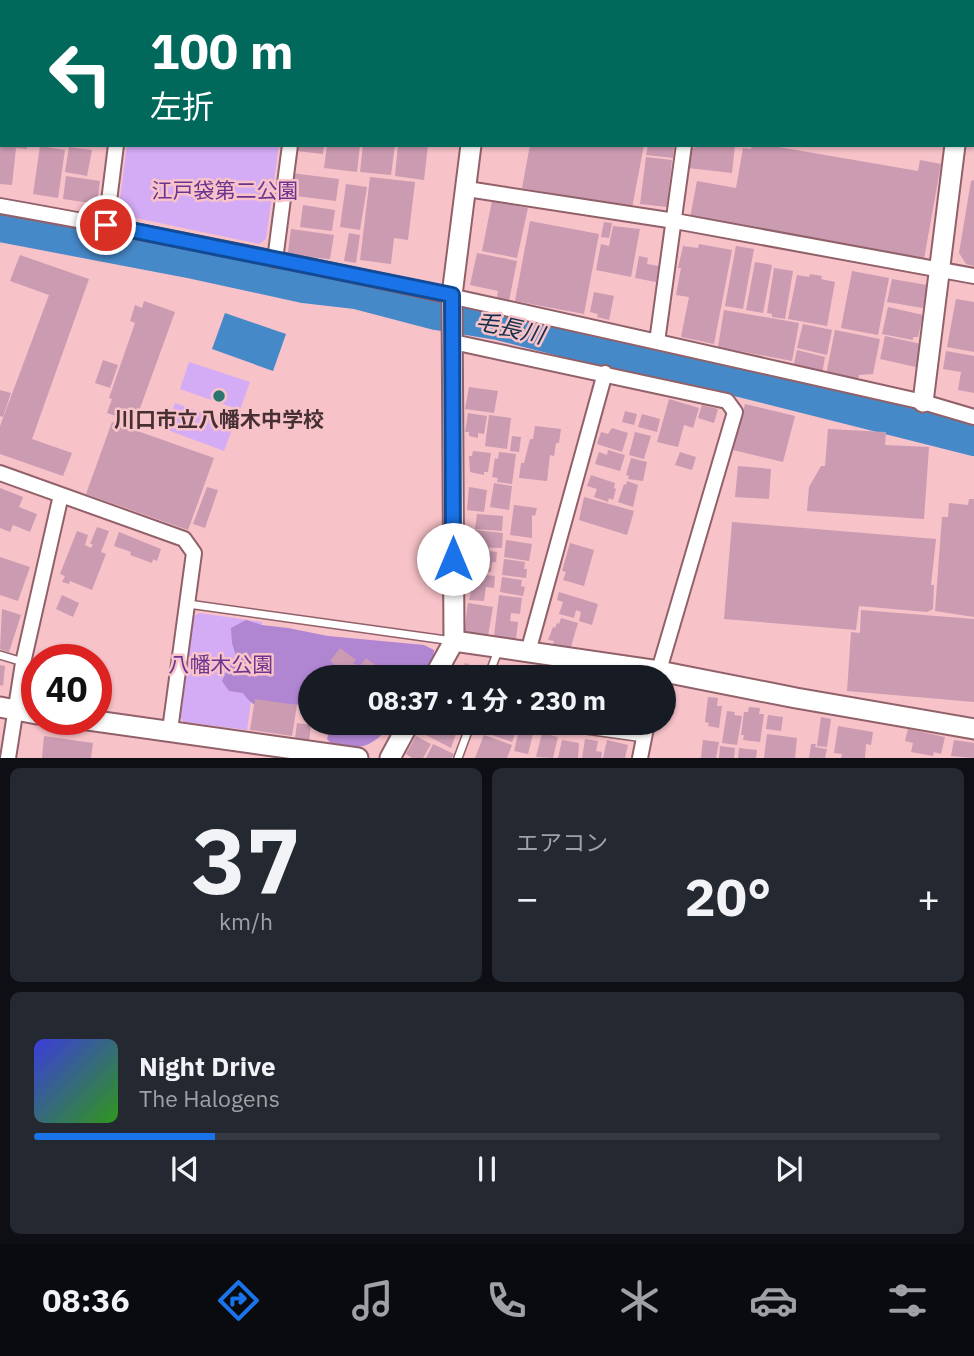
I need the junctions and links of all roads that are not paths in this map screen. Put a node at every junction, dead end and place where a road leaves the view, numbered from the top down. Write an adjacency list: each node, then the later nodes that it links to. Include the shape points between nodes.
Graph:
1 (116, 147): 9 (street)
2 (290, 147): 10 (street)
3 (471, 147): 6 (street)
4 (684, 147): 8 (street)
5 (955, 147): 11 (street)
6 (467, 189): 8 (street); 13 (street)
7 (0, 206): 9 (street)
8 (675, 221): 11 (street); 15 (street)
9 (106, 225): 10 (street)
10 (275, 260): 13 (street)
11 (939, 269): 12 (street); 17 (street)
12 (974, 276)
13 (452, 295): 14 (street); 15 (street)
14 (453, 342): 16 (street); 22 (street)
15 (657, 342): 17 (street)
16 (605, 373): 25 (street); 31 (street, via 727,401 735,412)
17 (923, 402): 18 (street)
18 (974, 417)
19 (0, 473): 20 (street)
20 (61, 495): 21 (street, via 184,539 194,553); 23 (street)
21 (187, 604): 22 (lane); 37 (street)
22 (454, 641): 24 (street); 28 (street)
23 (27, 644)
24 (499, 648): 25 (street); 29 (lane)
25 (528, 652): 30 (street)
26 (0, 656): 27 (lane)
27 (21, 662)
28 (441, 665)
29 (493, 665)
30 (605, 665)
31 (661, 665)
32 (21, 669): 34 (street)
33 (676, 677): 36 (street)
34 (7, 709): 43 (street)
35 (112, 723): 37 (street)
36 (974, 729)
37 (170, 730): 44 (street)
38 (402, 735): 45 (street)
39 (467, 735): 46 (lane)
40 (624, 735): 42 (lane)
41 (645, 735): 42 (street)
42 (644, 738): 47 (street)
43 (8, 758)
44 (358, 758)
45 (390, 758)
46 (458, 758)
47 (640, 758)

